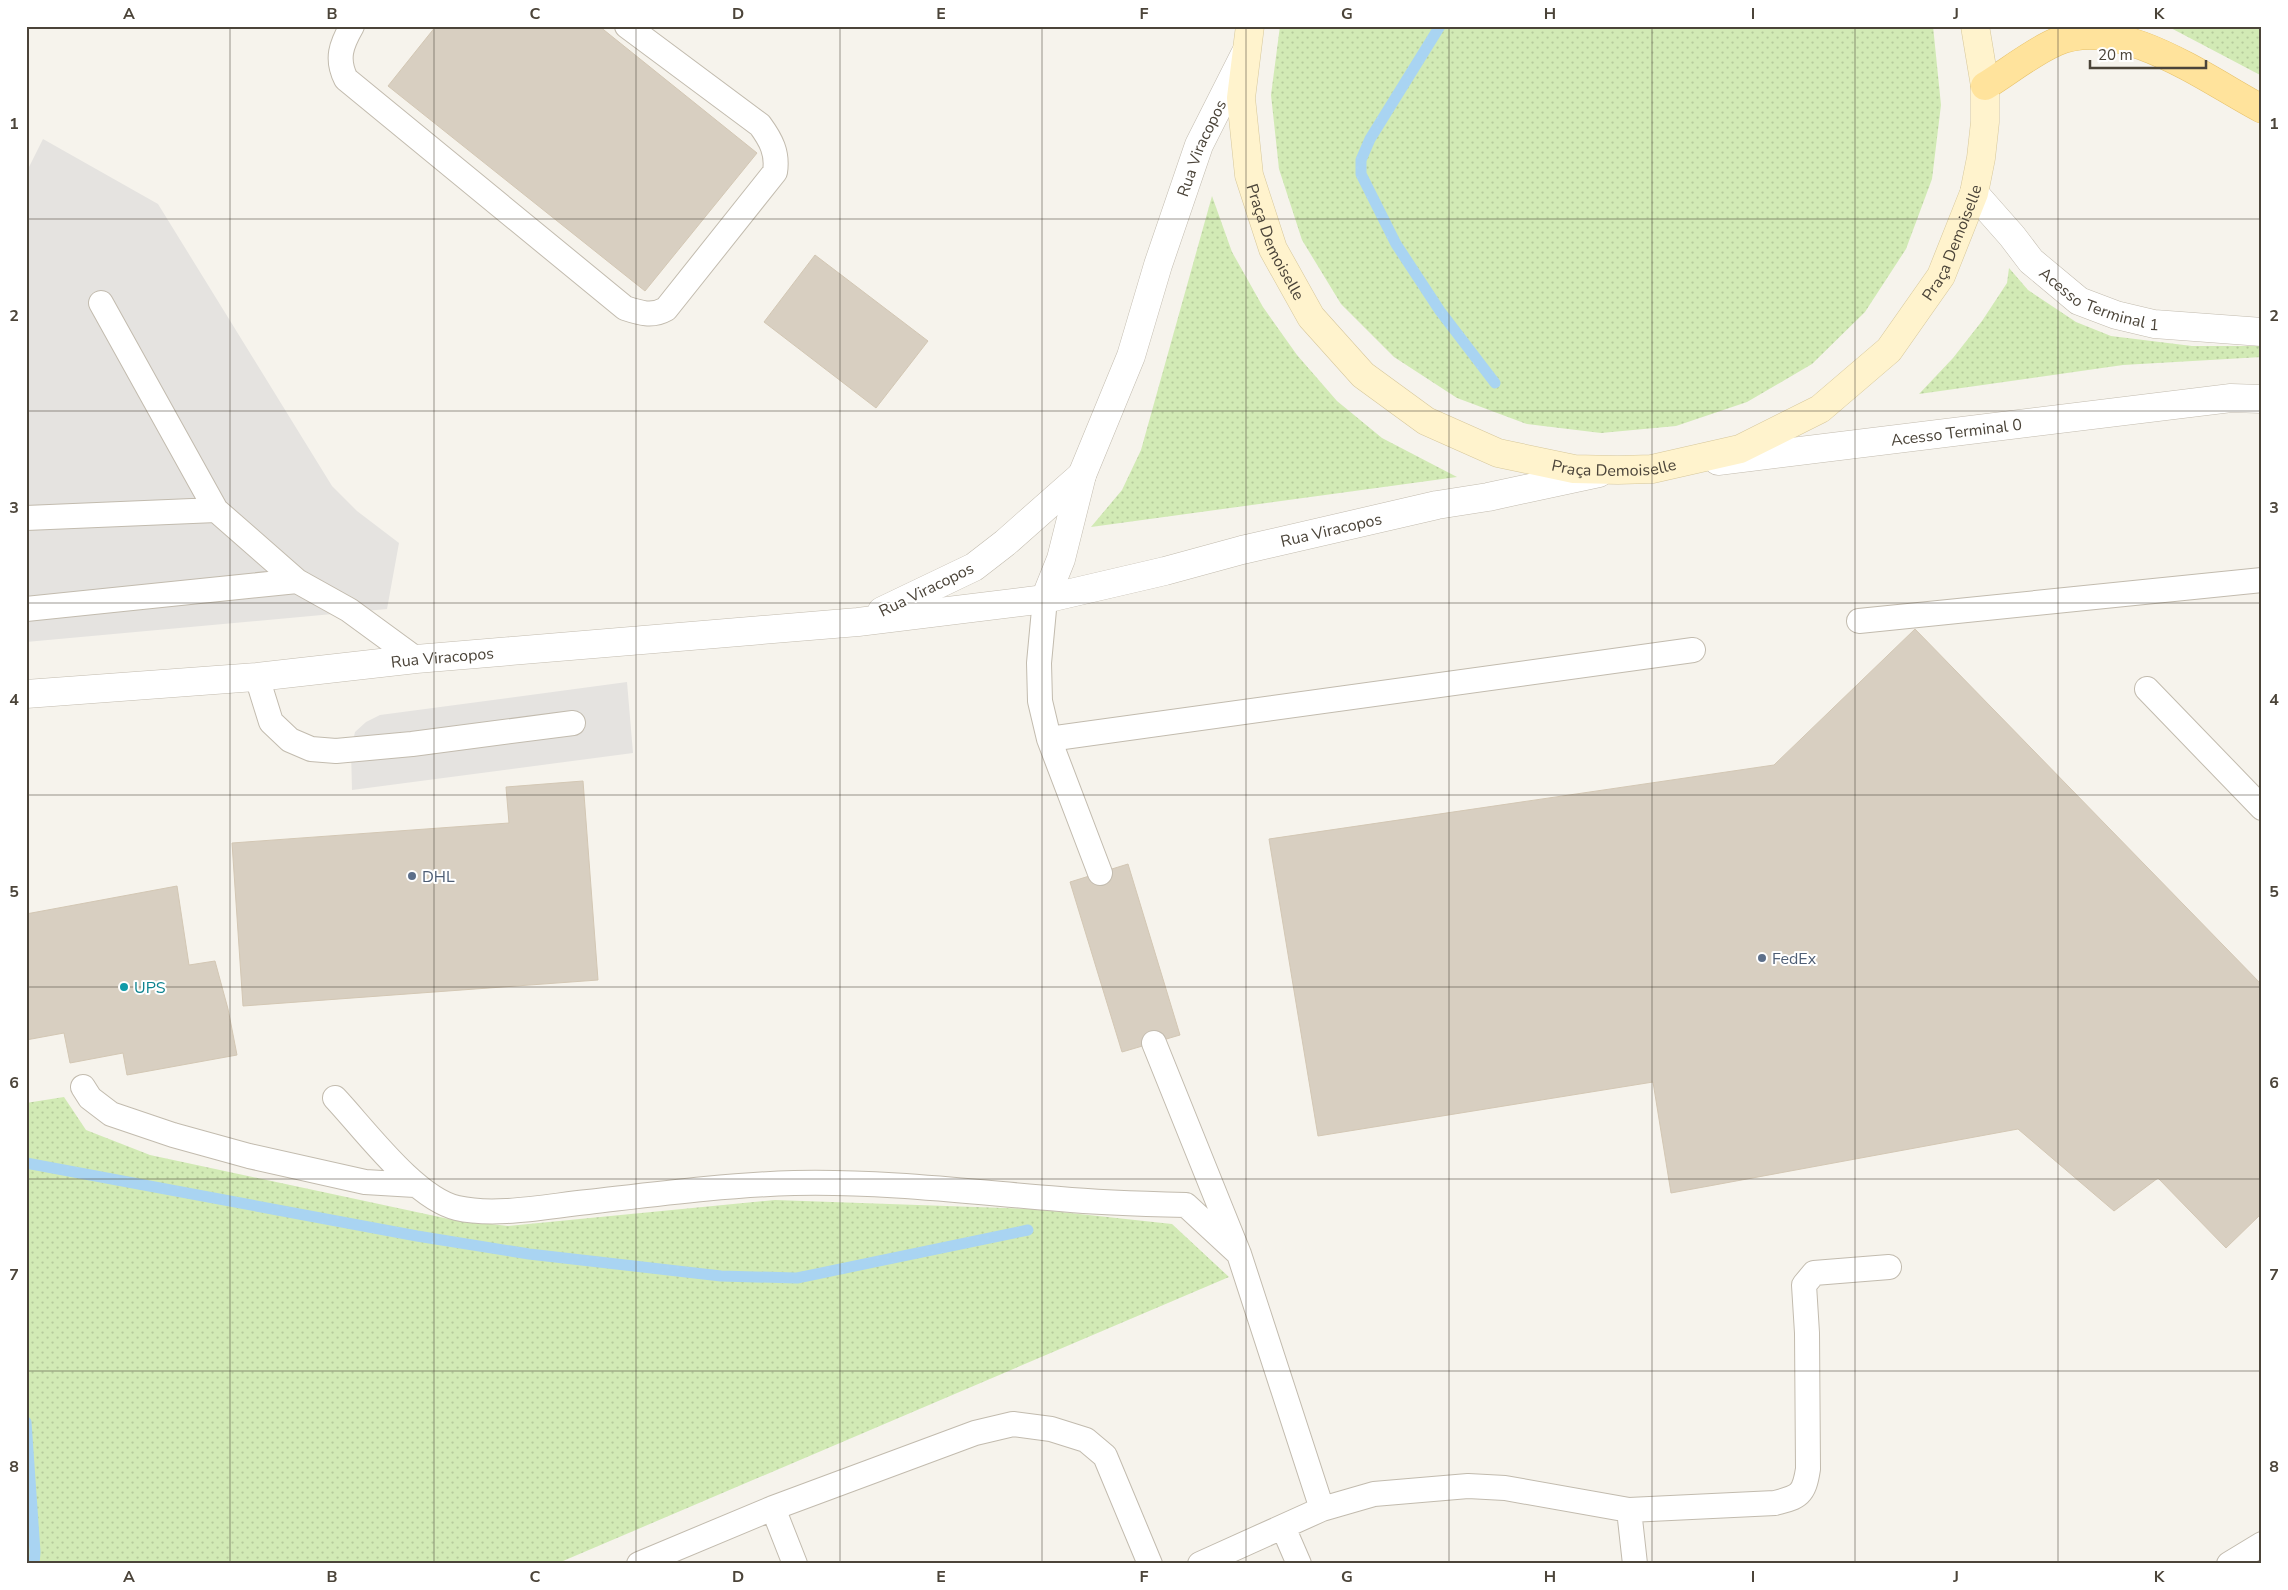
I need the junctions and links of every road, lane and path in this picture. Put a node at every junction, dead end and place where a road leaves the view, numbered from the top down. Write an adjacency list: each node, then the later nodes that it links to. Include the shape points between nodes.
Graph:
1 (352, 26): 2 (lane, via 342,43 340,68 346,79 625,308 657,314 666,309 775,172 777,158 760,125)
2 (627, 26)
3 (1975, 26): 5 (main road, Praça Demoiselle)
4 (1248, 38): 11 (main road, Praça Demoiselle, via 1241,98 1249,175 1273,249 1311,317 1363,375 1426,421 1498,453 1574,469); 13 (street, Rua Viracopos, via 1199,145 1131,356)
5 (1984, 86): 6 (main road, via 2055,42 2082,35 2116,38 2163,55); 7 (main road, Praça Demoiselle, via 1982,149)
6 (2262, 110)
7 (1974, 193): 9 (street, Acesso Terminal 1, via 2031,261 2079,301 2116,315 2154,324); 12 (main road, Praça Demoiselle, via 1941,276 1889,350 1820,409 1740,449)
8 (101, 303): 14 (lane)
9 (2262, 332)
10 (2262, 399): 12 (street, Acesso Terminal 0, via 2222,399)
11 (1618, 470): 12 (main road, Praça Demoiselle); 18 (street, Rua Viracopos, via 1437,506)
12 (1652, 470)
13 (1082, 475): 18 (street, Rua Viracopos, via 1061,559); 21 (street, Rua Viracopos, via 1005,544 974,567)
14 (216, 510): 15 (lane); 17 (lane)
15 (26, 518)
16 (2262, 580): 20 (lane)
17 (297, 581): 19 (lane); 23 (lane, via 349,610)
18 (1045, 599): 21 (street, Rua Viracopos); 28 (lane, via 1039,663 1040,701)
19 (26, 609)
20 (1859, 621)
21 (858, 622): 23 (street, Rua Viracopos)
22 (1693, 650): 28 (lane)
23 (416, 659): 24 (street, Rua Viracopos)
24 (257, 677): 26 (street, Rua Viracopos); 27 (lane, via 271,722 290,740 311,749 336,751 412,744)
25 (2147, 688): 29 (lane)
26 (26, 694)
27 (572, 723)
28 (1048, 739): 30 (lane)
29 (2262, 808)
30 (1100, 873)
31 (1154, 1043): 35 (lane)
32 (83, 1087): 34 (lane, via 90,1098 111,1114 173,1135 365,1182)
33 (335, 1098): 34 (lane)
34 (415, 1185): 35 (lane, via 436,1201 489,1211 718,1186 797,1183 944,1188 1062,1200 1186,1205)
35 (1239, 1254): 38 (lane)
36 (1888, 1267): 39 (lane, via 1814,1273 1804,1285 1808,1469 1805,1488 1795,1498 1774,1503)
37 (773, 1508): 42 (lane); 43 (lane); 44 (lane, via 975,1433 1013,1424 1051,1429 1086,1440 1106,1456)
38 (1322, 1509): 39 (lane, via 1374,1494 1468,1486 1505,1488); 40 (lane)
39 (1629, 1510): 47 (lane)
40 (1283, 1527): 45 (lane); 46 (lane)
41 (2262, 1544): 48 (lane)
42 (639, 1564)
43 (795, 1564)
44 (1150, 1564)
45 (1200, 1564)
46 (1299, 1564)
47 (1635, 1564)
48 (2229, 1564)

